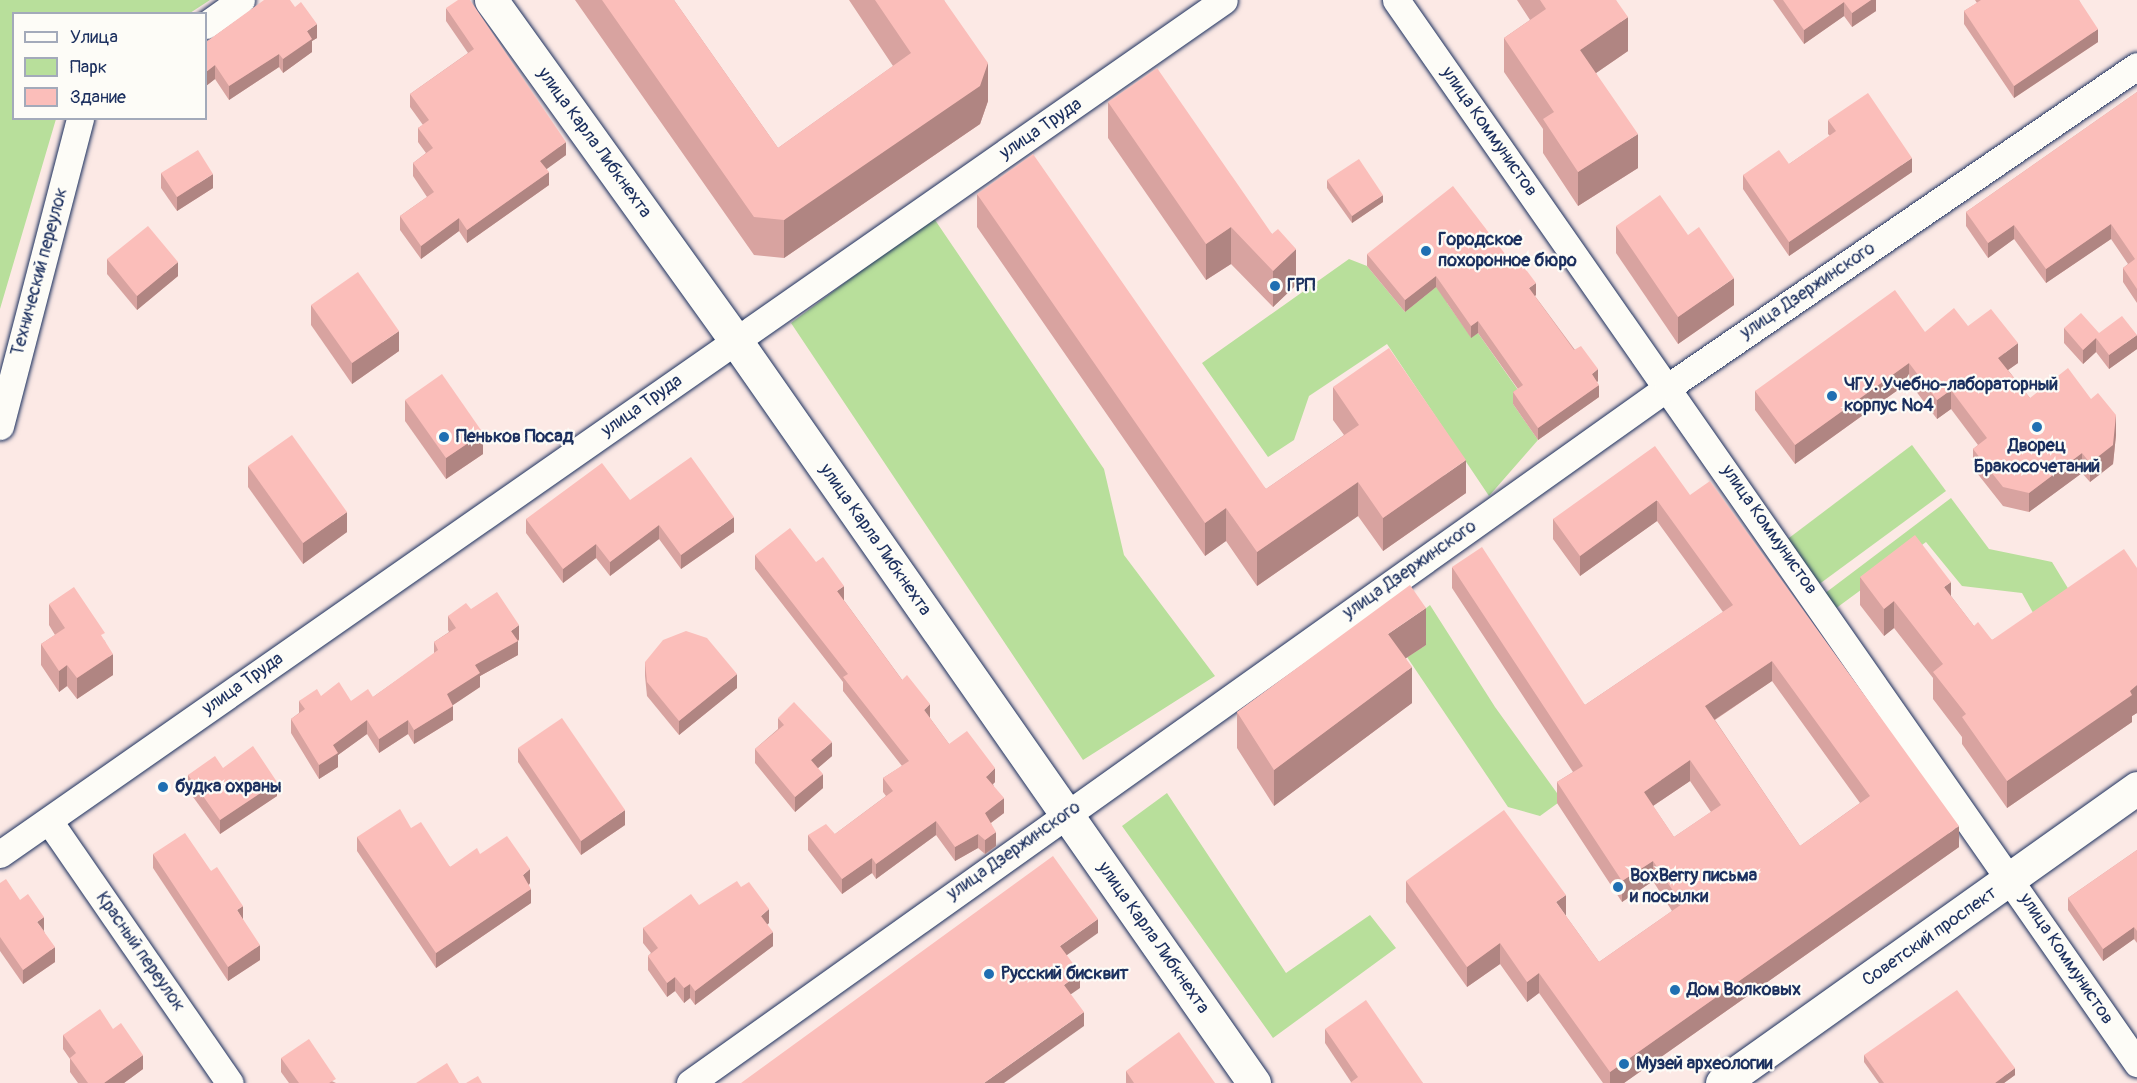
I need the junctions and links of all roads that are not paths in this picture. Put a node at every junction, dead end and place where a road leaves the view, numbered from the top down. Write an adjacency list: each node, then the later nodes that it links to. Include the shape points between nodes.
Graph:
1 (241, 0): 5 (street)
2 (491, 0): 8 (main road, улица Карла Либкнехта)
3 (1224, 0): 8 (street, улица Труда)
4 (1396, 0): 9 (street, улица Коммунистов)
5 (207, 24)
6 (2137, 66): 9 (street, улица Дзержинского)
7 (79, 120): 10 (street, Технический переулок)
8 (736, 341): 12 (main road, улица Карла Либкнехта); 13 (street, улица Труда)
9 (1668, 387): 12 (street, улица Дзержинского); 15 (street, улица Коммунистов)
10 (0, 426)
11 (2137, 788): 15 (main road, Советский проспект)
12 (1065, 814): 18 (street, улица Дзержинского); 19 (main road, улица Карла Либкнехта)
13 (49, 821): 14 (street, улица Труда); 17 (street, Красный переулок)
14 (0, 854)
15 (2012, 879): 16 (street, улица Коммунистов); 20 (main road, Советский проспект)
16 (2137, 1063)
17 (230, 1083)
18 (690, 1083)
19 (1254, 1083)
20 (1722, 1083)

